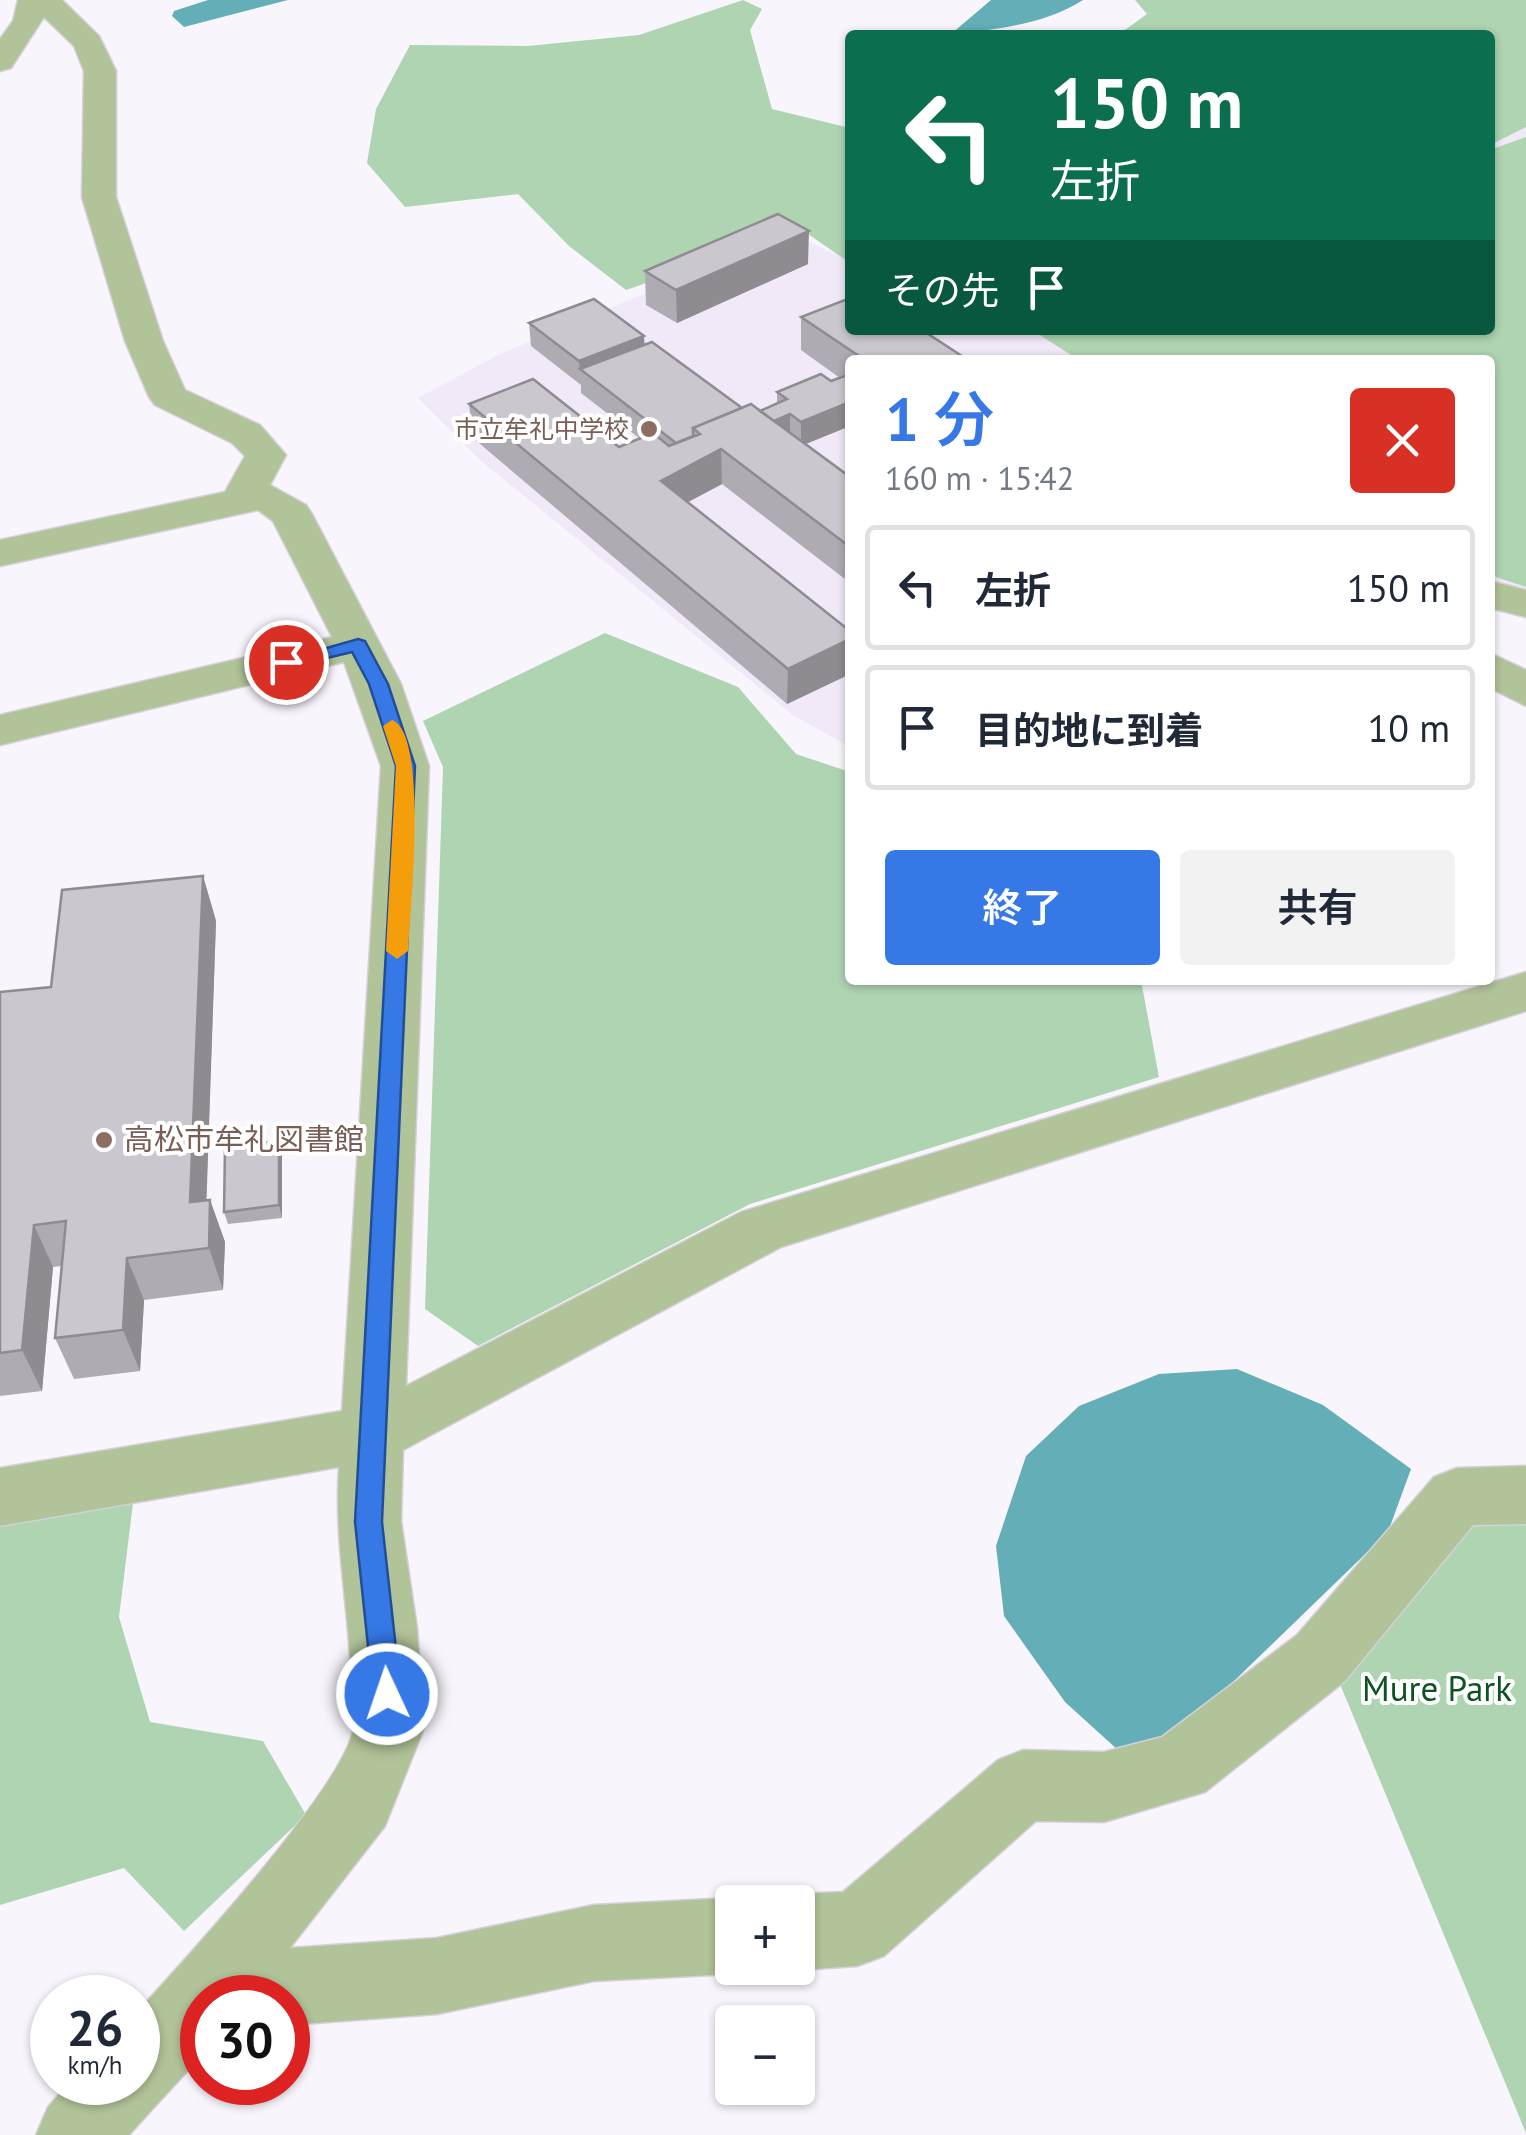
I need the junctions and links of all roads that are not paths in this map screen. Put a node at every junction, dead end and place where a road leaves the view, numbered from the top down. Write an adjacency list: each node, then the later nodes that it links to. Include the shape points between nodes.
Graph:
1 (33, 0): 3 (street, via 28,21)
2 (45, 0): 4 (street, via 88,43 100,71 99,197 144,341 169,396 246,434 266,455)
3 (0, 61)
4 (242, 499): 5 (street); 8 (street, via 265,496 291,514)
5 (0, 553)
6 (1495, 595): 7 (street)
7 (1526, 604)
8 (358, 645): 11 (street); 13 (street, via 406,766)
9 (1495, 669): 10 (street)
10 (1526, 691)
11 (0, 730)
12 (1526, 991): 13 (street, via 762,1229)
13 (376, 1433): 15 (street); 18 (street, via 368,1522 389,1728 360,1801)
14 (1526, 1495): 16 (street, via 1457,1498 1321,1658 1180,1767 1104,1786 1022,1785 856,1929)
15 (0, 1497)
16 (815, 1931)
17 (715, 1937): 19 (street, via 594,1943 437,1976)
18 (221, 1975)
19 (310, 1987)
20 (180, 2022): 21 (street)
21 (160, 2044)
22 (103, 2105): 23 (street)
23 (76, 2135)

